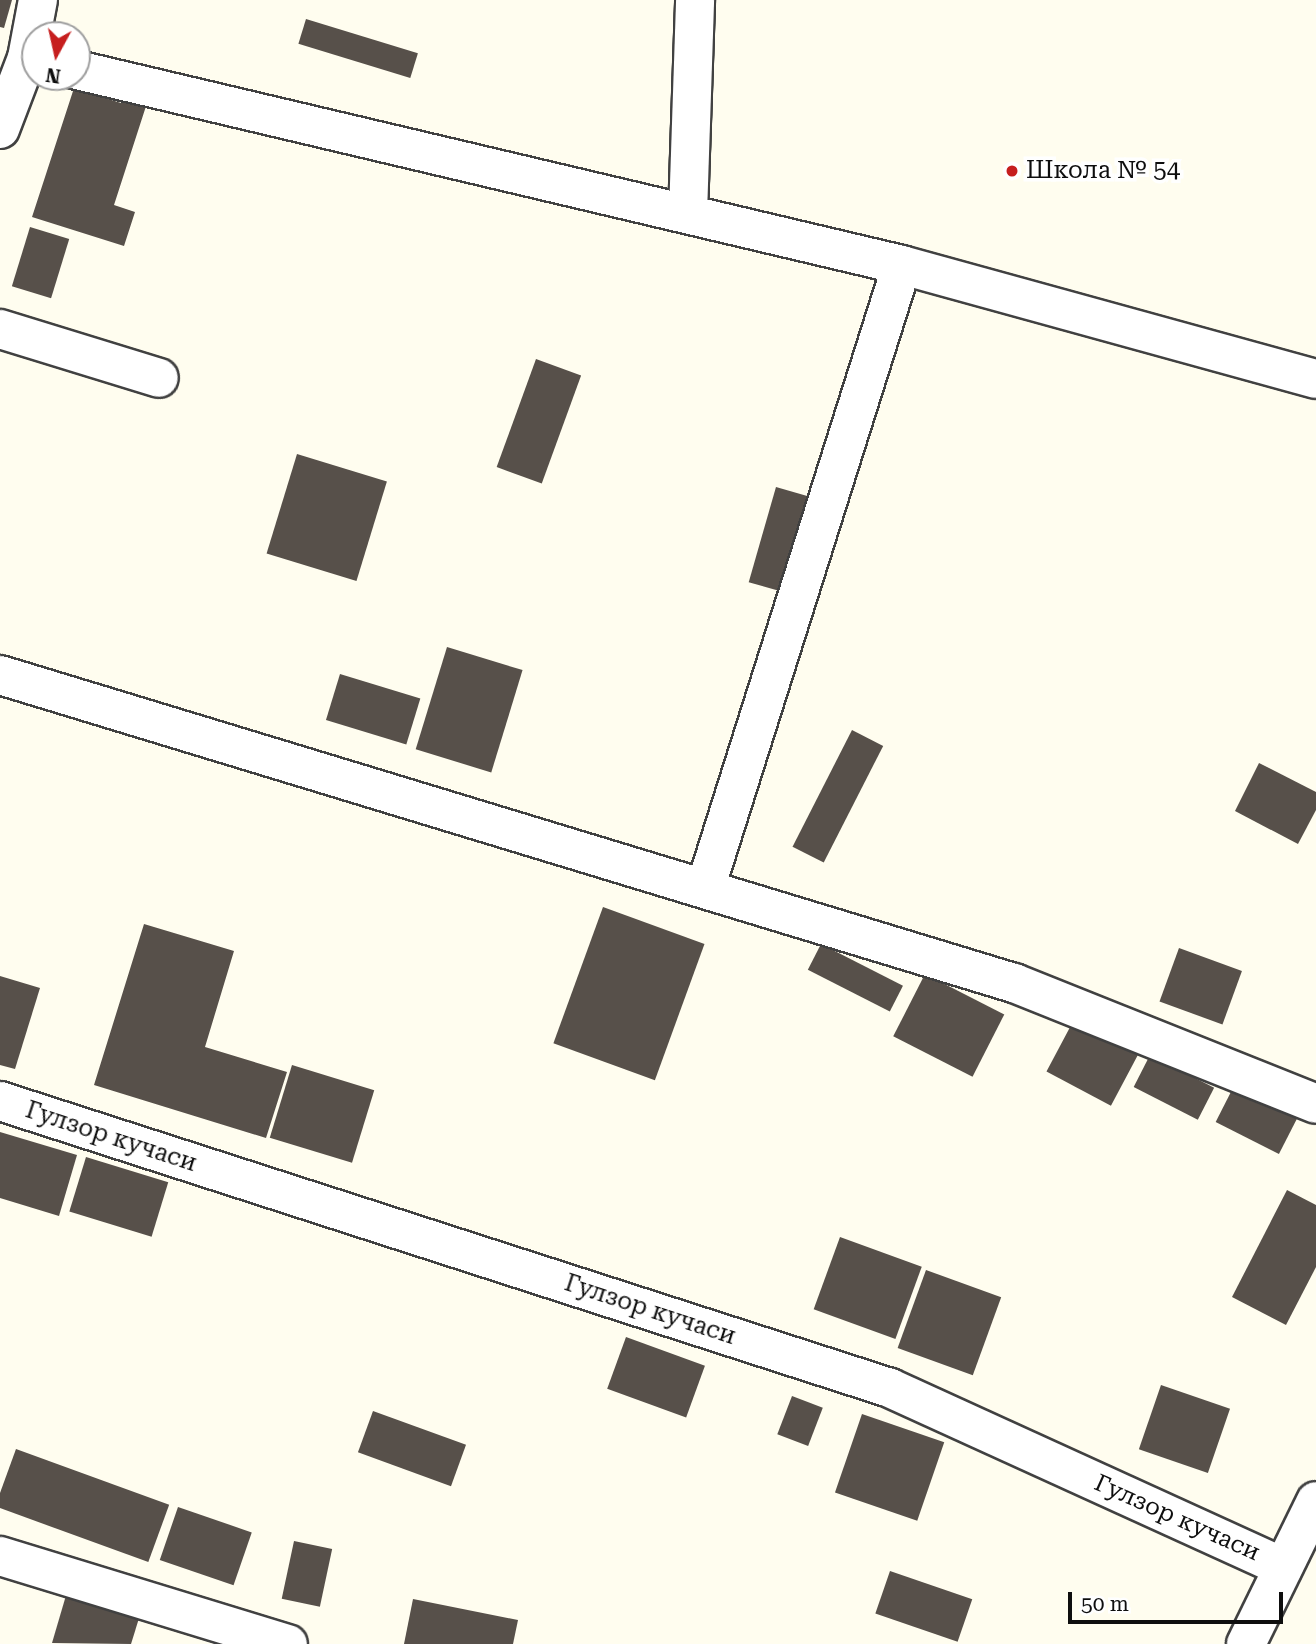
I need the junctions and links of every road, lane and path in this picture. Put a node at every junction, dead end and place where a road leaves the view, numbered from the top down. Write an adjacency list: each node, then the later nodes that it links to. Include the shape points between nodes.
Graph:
1 (38, 0): 3 (street)
2 (695, 0): 7 (street)
3 (32, 21)
4 (21, 56): 6 (street)
5 (91, 73): 7 (street)
6 (0, 129)
7 (688, 214): 8 (street)
8 (902, 265): 11 (street); 13 (street)
9 (0, 329): 10 (street)
10 (159, 377)
11 (1316, 379)
12 (0, 675): 13 (street)
13 (705, 889): 15 (street, via 1014,984)
14 (0, 1101): 18 (street, Гулзор кучаси, via 890,1388)
15 (1316, 1104)
16 (1316, 1501): 18 (street)
17 (0, 1556): 19 (street)
18 (1283, 1567): 20 (street)
19 (288, 1644)
20 (1246, 1644)

